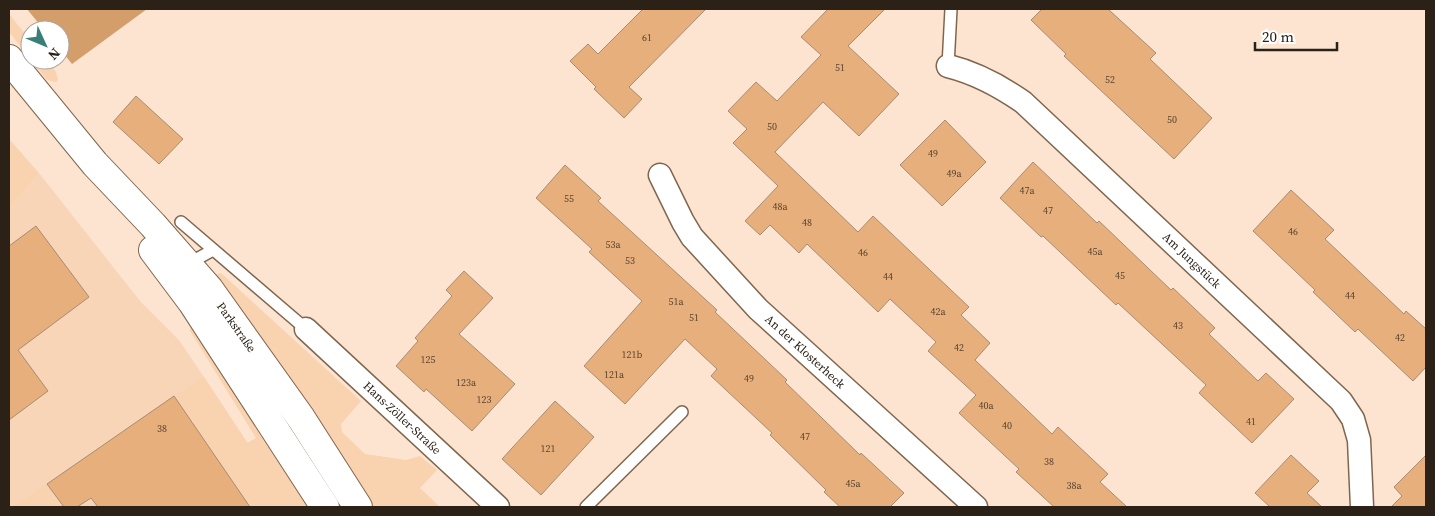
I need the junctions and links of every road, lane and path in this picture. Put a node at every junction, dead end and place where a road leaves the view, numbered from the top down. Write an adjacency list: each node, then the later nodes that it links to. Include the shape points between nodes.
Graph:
1 (952, 9): 3 (lane)
2 (9, 59): 7 (main road, Parkstraße, via 95,164 141,233)
3 (948, 66): 15 (street, Am Jungstück, via 983,78 1023,102 1341,401 1353,419 1359,440)
4 (660, 174): 14 (street, An der Klosterheck, via 692,238 758,309)
5 (181, 222): 6 (lane)
6 (213, 250): 7 (lane); 8 (lane)
7 (180, 270): 10 (main road, Parkstraße, via 192,302); 11 (main road, Parkstraße, via 209,289 301,418)
8 (306, 330): 12 (street, Hans-Zöller-Straße)
9 (682, 412): 13 (lane)
10 (325, 507)
11 (358, 507)
12 (498, 507)
13 (586, 507)
14 (976, 507)
15 (1362, 507)

